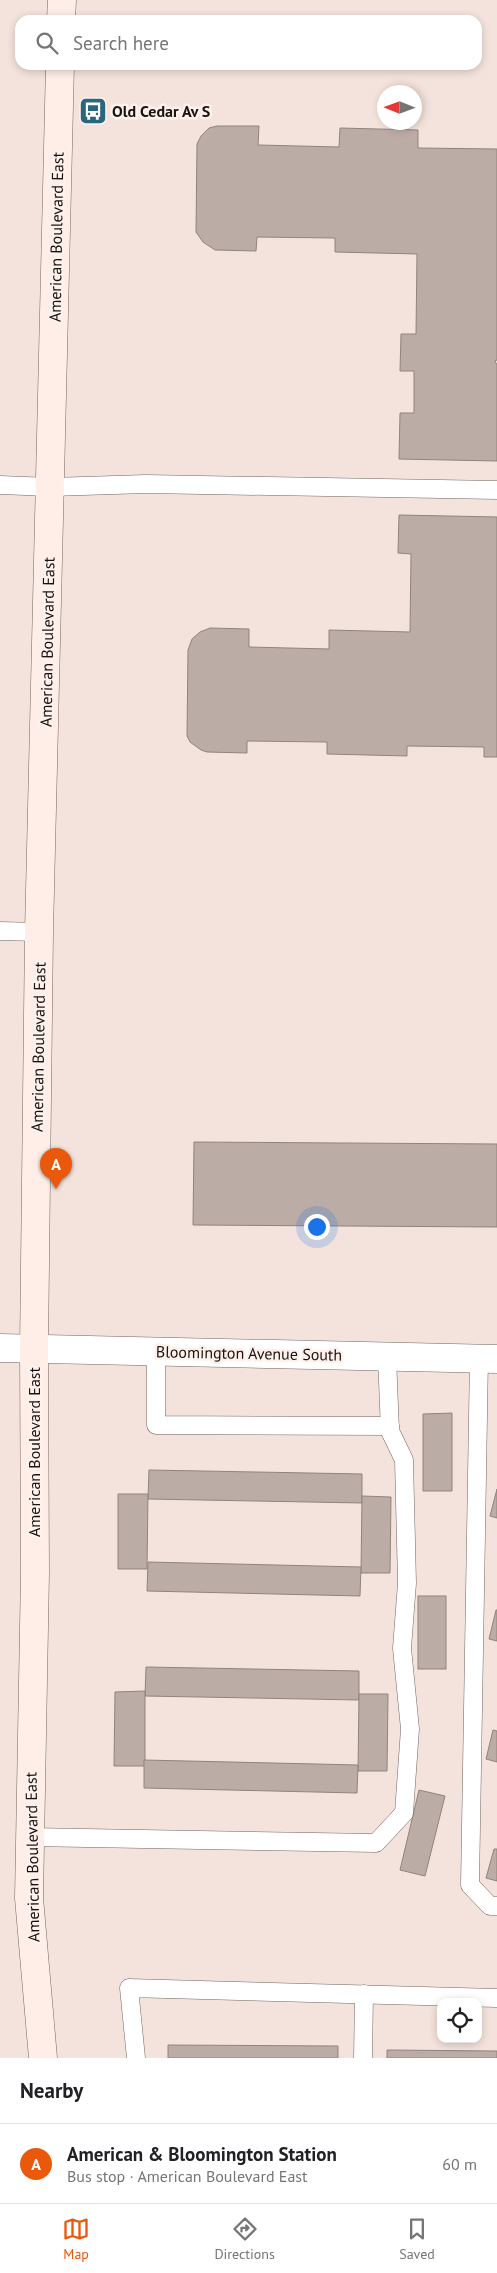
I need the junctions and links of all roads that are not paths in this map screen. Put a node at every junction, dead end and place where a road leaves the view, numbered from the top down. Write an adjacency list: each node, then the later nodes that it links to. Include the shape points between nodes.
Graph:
1 (62, 0): 2 (main road)
2 (61, 15)
3 (60, 70): 5 (main road, American Boulevard East)
4 (0, 486): 5 (lane)
5 (51, 487): 6 (lane, via 146,484); 8 (main road, American Boulevard East)
6 (497, 490)
7 (0, 931): 8 (lane)
8 (39, 932): 10 (main road, American Boulevard East)
9 (0, 1348): 10 (street, Bloomington Avenue South)
10 (34, 1348): 11 (street, Bloomington Avenue South); 15 (main road, American Boulevard East, via 35,1573)
11 (156, 1351): 12 (street, Bloomington Avenue South); 14 (lane, via 156,1425)
12 (388, 1356): 13 (street, Bloomington Avenue South); 14 (lane)
13 (488, 1359): 16 (lane, via 478,1408 470,1885 490,1906)
14 (390, 1426): 15 (lane, via 404,1460 407,1583 402,1648 410,1729 404,1813 376,1843)
15 (30, 1837): 19 (main road, American Boulevard East, via 29,1898)
16 (497, 1906)
17 (364, 1994): 18 (lane); 20 (lane, via 129,1988); 21 (lane)
18 (497, 1998)
19 (43, 2058)
20 (136, 2058)
21 (363, 2058)

